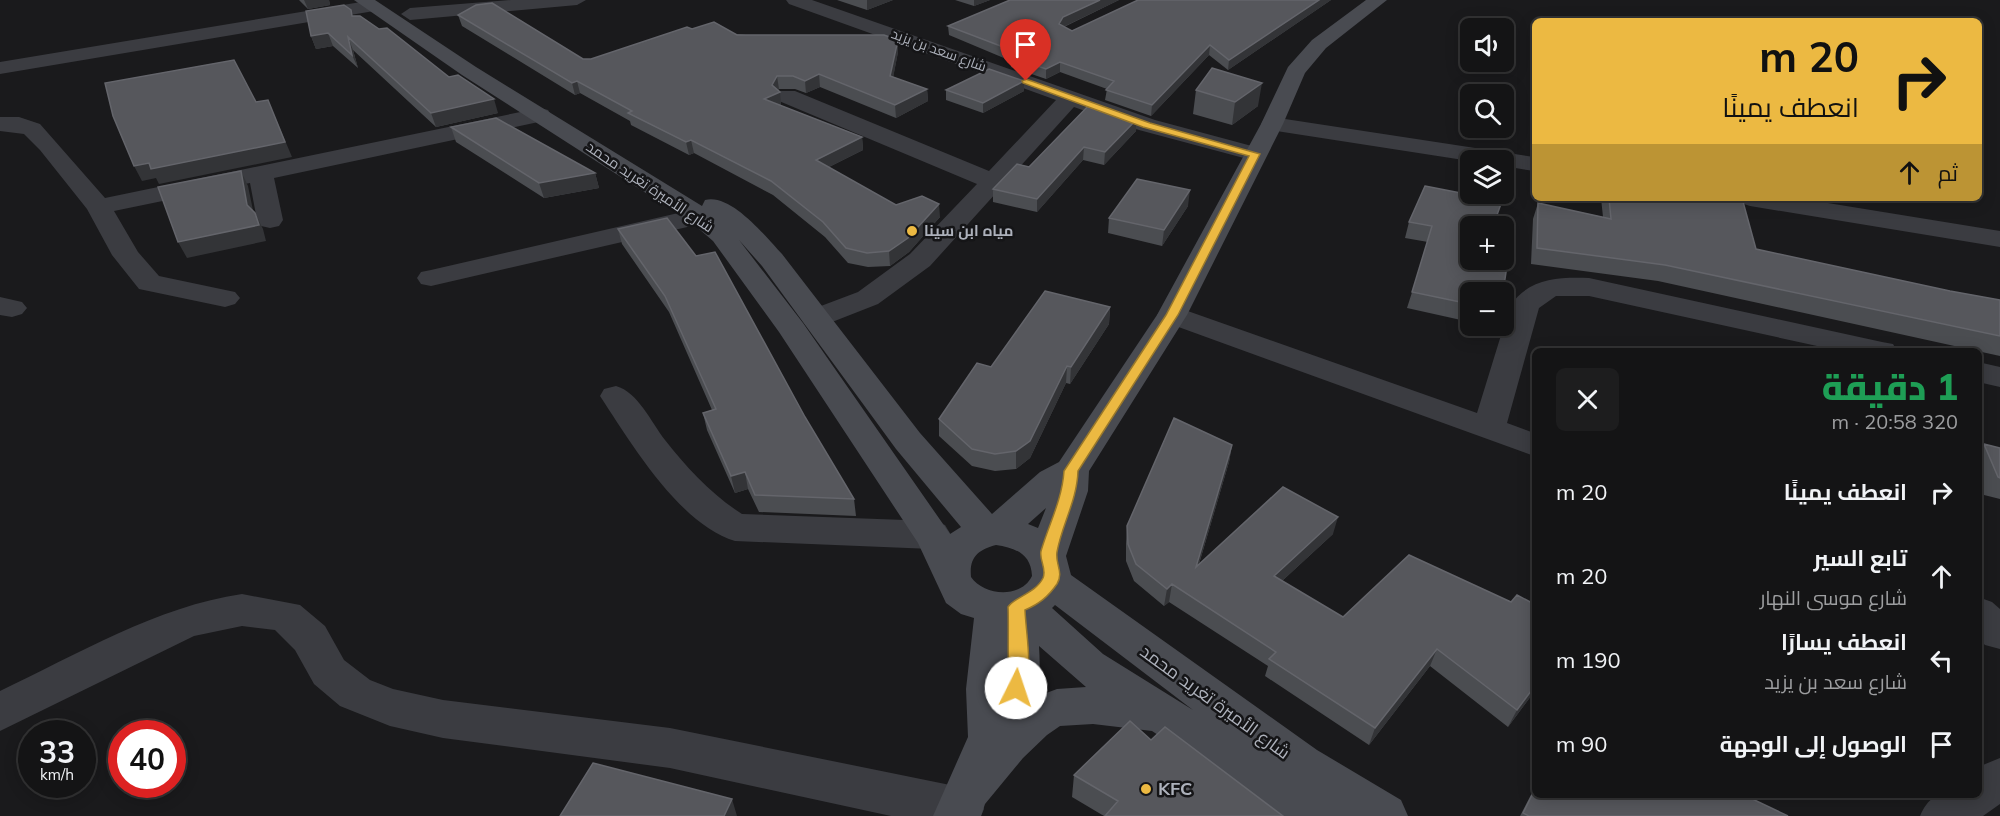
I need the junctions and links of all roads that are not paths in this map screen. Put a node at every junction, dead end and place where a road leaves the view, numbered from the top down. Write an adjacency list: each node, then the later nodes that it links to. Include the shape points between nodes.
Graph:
1 (577, 0): 5 (street)
2 (795, 0): 9 (street, شارع سعد بن يزيد)
3 (1378, 0): 15 (street, via 1307,56 1295,71)
4 (375, 2): 6 (street, شارع الأميرة تغريد محمد); 10 (street); 13 (street, شارع الأميرة تغريد محمد)
5 (508, 6): 6 (street); 7 (street, via 465,15)
6 (410, 14): 7 (street, شارع الأميرة تغريد محمد)
7 (435, 29): 28 (street, شارع الأميرة تغريد محمد, via 543,102 720,208 750,235)
8 (936, 32): 9 (street)
9 (914, 41): 12 (street, شارع سعد بن يزيد)
10 (0, 68)
11 (787, 96): 19 (street)
12 (1071, 97): 16 (street, شارع سعد بن يزيد, via 1147,125); 19 (street)
13 (540, 115): 18 (street); 22 (street, شارع الأميرة تغريد محمد)
14 (0, 124): 21 (street, via 32,129)
15 (1272, 124): 16 (street); 17 (street)
16 (1255, 154): 27 (street)
17 (1532, 164)
18 (261, 175): 21 (street); 23 (street)
19 (991, 181): 28 (street, via 920,260 891,284 868,298)
20 (1768, 201): 24 (street)
21 (99, 207): 26 (street, via 126,255 149,283)
22 (700, 216): 25 (street); 37 (street, شارع الأميرة تغريد محمد, via 722,236 792,329)
23 (270, 220)
24 (2000, 239)
25 (431, 278)
26 (225, 298)
27 (1172, 315): 33 (street); 35 (street)
28 (816, 318): 36 (street, شارع الأميرة تغريد محمد, via 908,441)
29 (1868, 348): 33 (street, via 1589,287 1553,287 1532,296 1525,306)
30 (1982, 373): 31 (street)
31 (2000, 377)
32 (616, 396): 37 (street, via 653,449 705,508 735,527)
33 (1489, 428): 34 (street)
34 (1532, 444)
35 (1071, 471): 36 (street); 38 (street, via 1070,491)
36 (991, 531): 37 (street, via 961,544 953,554); 38 (street, via 1009,531 1033,539)
37 (940, 550): 38 (street, شارع الأميرة تغريد محمد, via 952,583 965,598)
38 (1026, 591): 44 (street, شارع الأميرة تغريد محمد, via 1088,666); 48 (street, via 1016,688 990,736); 50 (street, شارع الأميرة تغريد محمد)
39 (1982, 610): 41 (street)
40 (1982, 617): 42 (street)
41 (2000, 617)
42 (2000, 633)
43 (0, 712): 48 (street, via 180,625 242,610 286,616 310,638 329,672 355,693 390,707 443,719 670,748)
44 (1164, 713): 48 (street, via 1094,705 1054,709 1013,738); 49 (street, شارع الأميرة تغريد محمد)
45 (2000, 778): 46 (street)
46 (1982, 789)
47 (1971, 798): 51 (street)
48 (961, 806)
49 (1321, 816)
50 (1384, 816)
51 (1944, 816)

